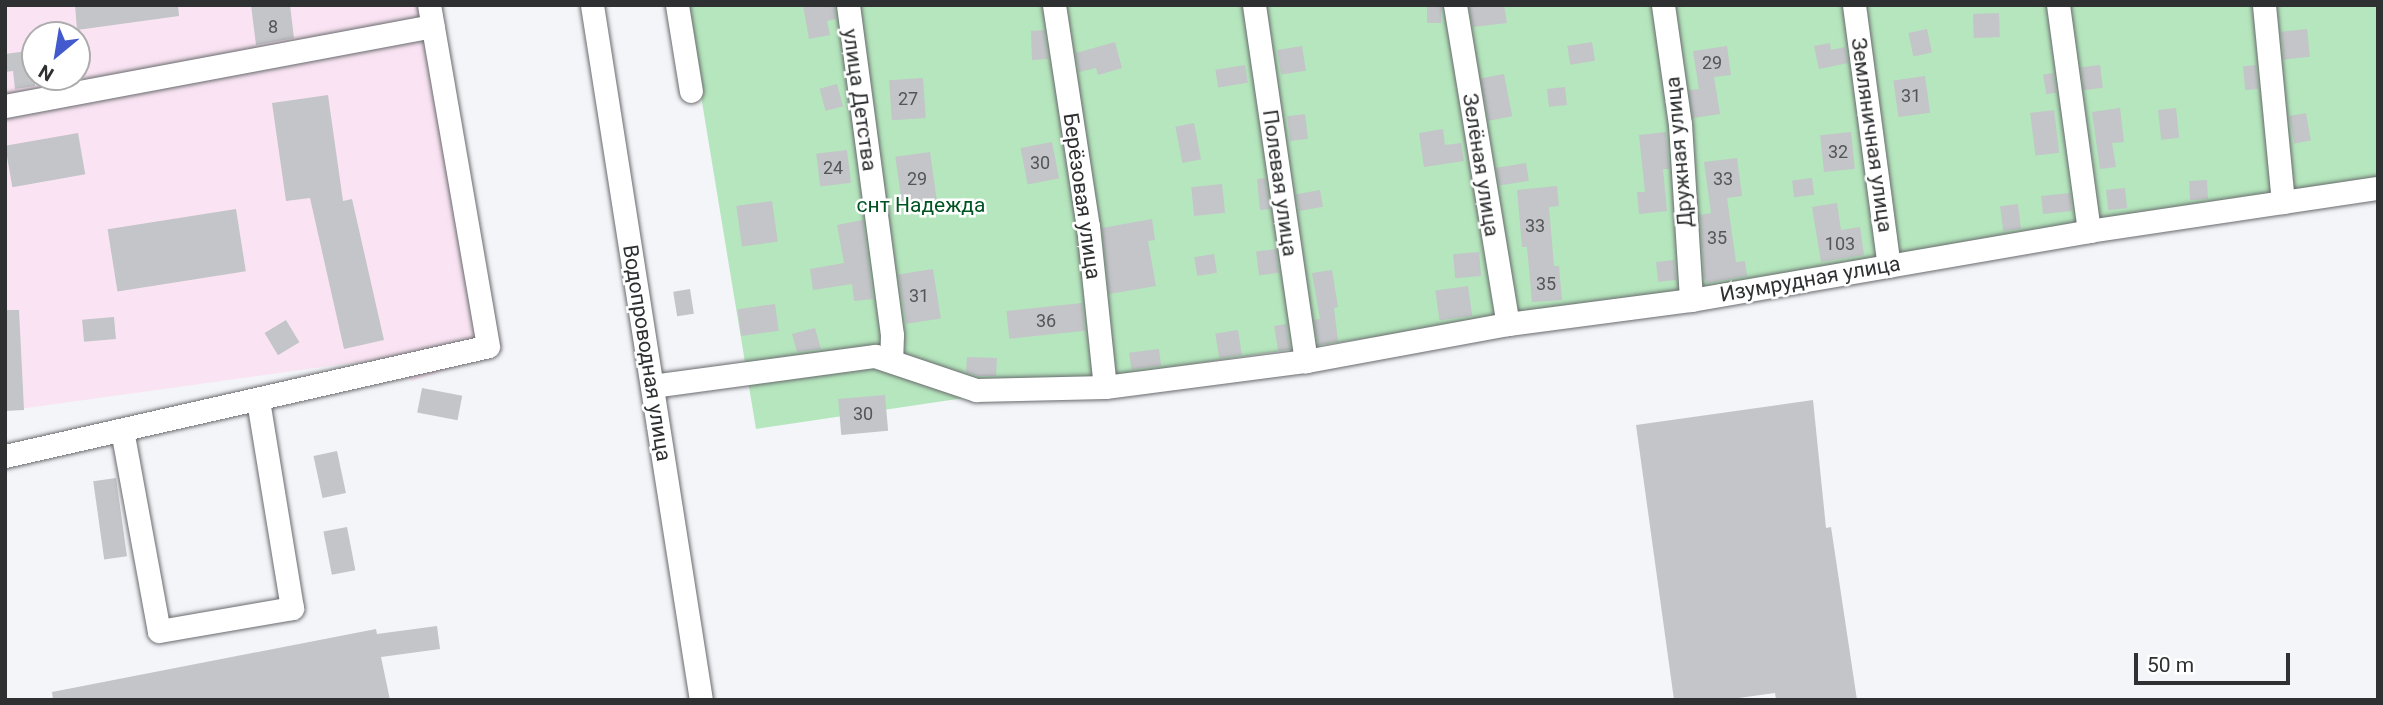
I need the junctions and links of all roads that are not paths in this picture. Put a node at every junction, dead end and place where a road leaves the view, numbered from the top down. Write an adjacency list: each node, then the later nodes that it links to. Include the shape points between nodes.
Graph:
1 (592, 5): 22 (street, Водопроводная улица)
2 (677, 5): 12 (street)
3 (848, 5): 20 (street, улица Детства, via 892,335)
4 (1054, 5): 23 (street, Берёзовая улица, via 1088,226)
5 (1254, 5): 21 (street, Полевая улица)
6 (1455, 5): 19 (street, Зелёная улица)
7 (1663, 5): 18 (street, Дружная улица, via 1680,124)
8 (1854, 5): 17 (street, Земляничная улица)
9 (2058, 5): 16 (street)
10 (2264, 5): 15 (street)
11 (431, 16): 13 (street); 24 (street, via 488,346)
12 (691, 91)
13 (5, 106)
14 (2378, 188): 15 (street, Изумрудная улица)
15 (2283, 202): 16 (street, Изумрудная улица)
16 (2089, 231): 17 (street, Изумрудная улица)
17 (1889, 266): 18 (street, Изумрудная улица)
18 (1691, 300): 19 (street, Изумрудная улица)
19 (1508, 324): 21 (street, Изумрудная улица)
20 (891, 361): 22 (street, Изумрудная улица, via 875,356); 23 (street, Изумрудная улица, via 976,390)
21 (1306, 361): 23 (street, Изумрудная улица)
22 (652, 386): 27 (street, Водопроводная улица)
23 (1105, 387)
24 (258, 400): 25 (street); 25 (street, via 292,608 159,631)
25 (122, 430): 26 (street)
26 (5, 456)
27 (701, 700)

